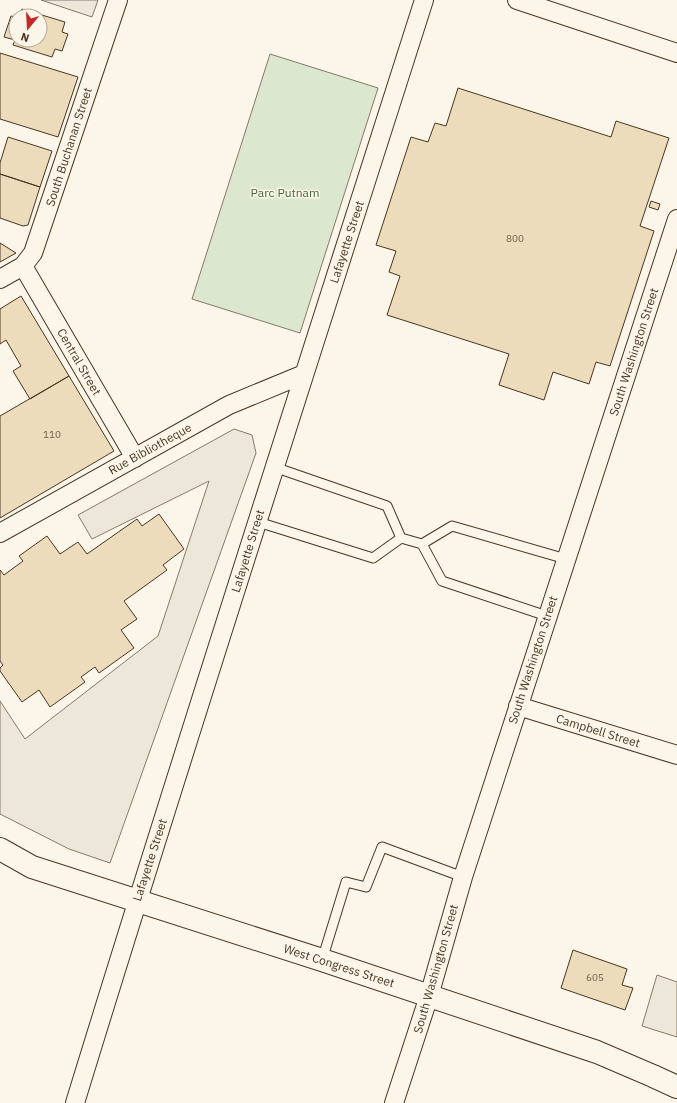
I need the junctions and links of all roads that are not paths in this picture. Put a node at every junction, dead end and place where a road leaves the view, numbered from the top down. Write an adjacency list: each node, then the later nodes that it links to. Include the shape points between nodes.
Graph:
1 (118, 0): 6 (street, South Buchanan Street, via 33,253)
2 (424, 0): 8 (street, Lafayette Street)
3 (517, 0): 4 (street)
4 (677, 53)
5 (677, 219): 15 (street, South Washington Street)
6 (23, 266): 7 (street, South Buchanan Street); 9 (street, Central Street)
7 (0, 280)
8 (304, 374): 9 (street, Rue Bibliotheque, via 230,406); 10 (street, Lafayette Street)
9 (135, 458): 12 (street, Rue Bibliotheque)
10 (274, 467): 11 (street, Lafayette Street); 13 (lane, via 387,506)
11 (258, 522): 13 (lane, via 373,558); 23 (street, Lafayette Street)
12 (0, 533)
13 (401, 538): 14 (lane)
14 (422, 544): 15 (lane, via 452,526); 16 (lane, via 442,581)
15 (566, 560): 16 (street, South Washington Street)
16 (547, 616): 17 (street, South Washington Street)
17 (518, 706): 18 (street, Campbell Street); 22 (street, South Washington Street)
18 (677, 755)
19 (0, 849): 21 (street, West Congress Street)
20 (0, 862): 21 (street)
21 (32, 867): 23 (street, West Congress Street)
22 (463, 876): 24 (lane, via 382,847 366,887 346,882); 25 (street, South Washington Street)
23 (137, 901): 24 (street, West Congress Street); 28 (street, Lafayette Street)
24 (322, 960): 25 (street, West Congress Street)
25 (429, 996): 26 (street, West Congress Street, via 597,1052); 27 (street, South Washington Street)
26 (677, 1087)
27 (399, 1102)
28 (75, 1103)

